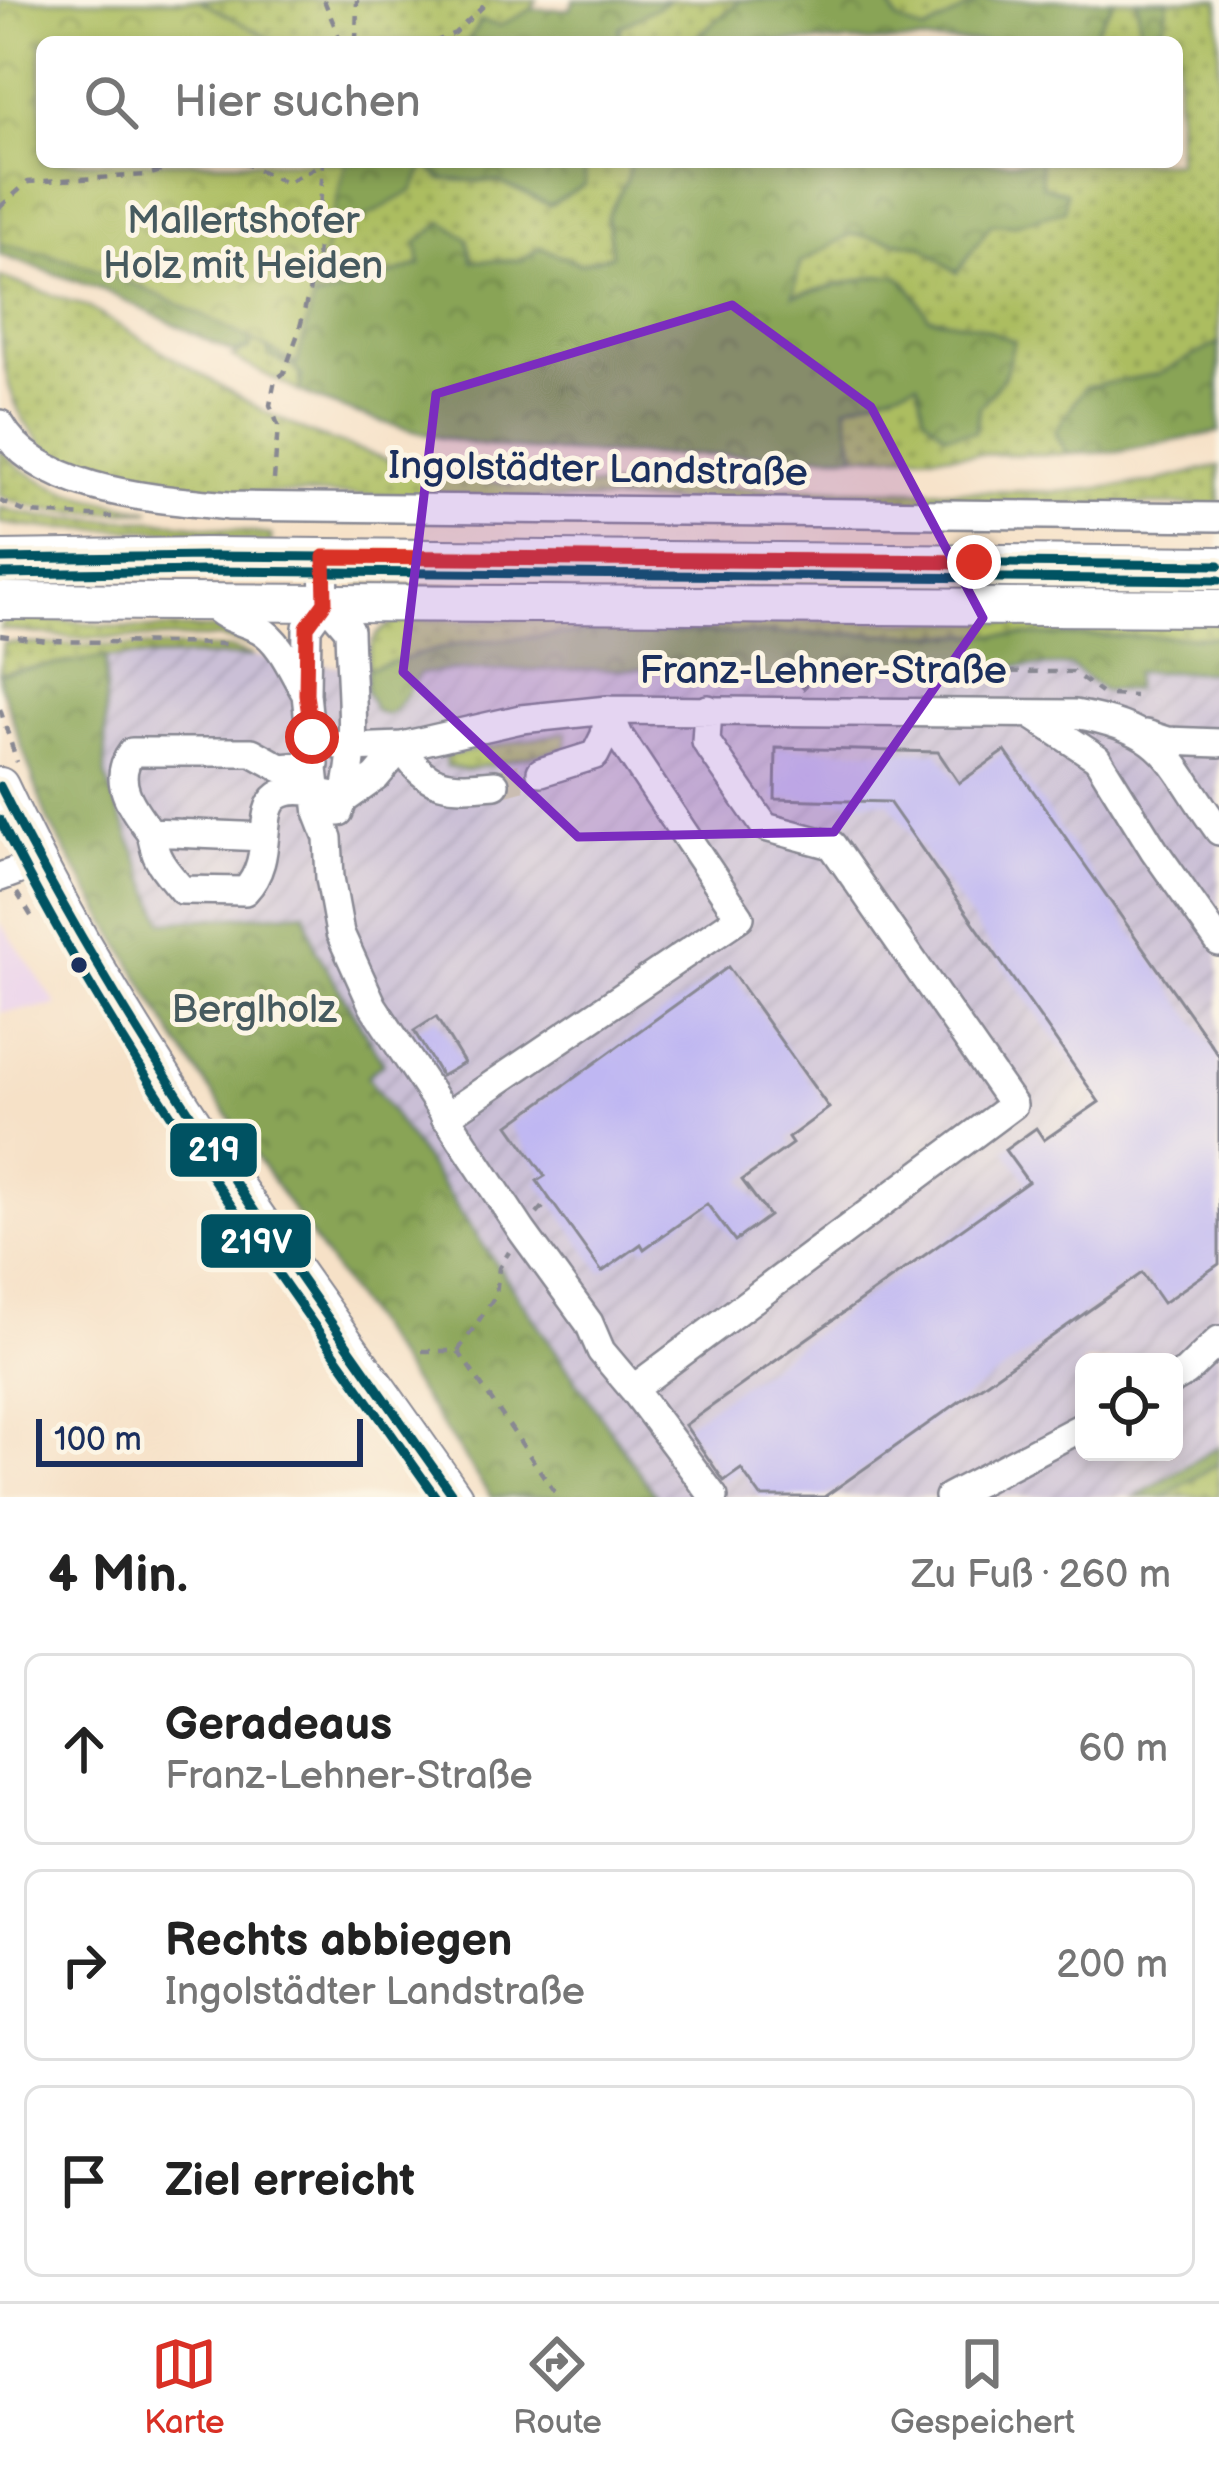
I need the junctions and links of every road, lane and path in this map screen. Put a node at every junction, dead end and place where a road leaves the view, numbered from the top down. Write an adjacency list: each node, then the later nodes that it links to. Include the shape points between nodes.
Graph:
1 (324, 0): 4 (path)
2 (357, 0): 5 (path)
3 (490, 0): 6 (path)
4 (339, 36)
5 (356, 36)
6 (448, 36)
7 (170, 168): 11 (path, via 28,182)
8 (255, 168): 9 (path, via 286,183)
9 (313, 168)
10 (322, 168): 13 (path, via 317,262 270,405 278,424)
11 (0, 207)
12 (0, 424): 13 (street, Ingolstädter Landstraße, via 37,463 87,483)
13 (269, 508): 14 (street, Ingolstädter Landstraße)
14 (1219, 517)
15 (0, 534): 17 (main road)
16 (324, 557): 17 (main road); 18 (main road); 21 (street)
17 (17, 560)
18 (1219, 565)
19 (0, 601): 20 (main road)
20 (207, 601): 21 (main road); 25 (street, via 226,620 273,639)
21 (325, 602): 22 (main road); 25 (street, via 307,627); 35 (street, via 349,630)
22 (1219, 608)
23 (0, 635): 24 (path)
24 (231, 644)
25 (306, 694): 31 (street)
26 (1135, 696): 28 (path, via 1102,694 1073,672 821,671)
27 (708, 709): 28 (street, Franz-Lehner-Straße); 29 (street, Franz-Lehner-Straße); 54 (street, via 706,742 765,827 832,845 1013,1105)
28 (780, 709): 30 (street, Franz-Lehner-Straße)
29 (608, 710): 34 (street, Franz-Lehner-Straße, via 520,719); 36 (street, via 595,755); 48 (street, via 740,917)
30 (1026, 712): 32 (street, Franz-Lehner-Straße, via 1093,717); 47 (street, via 1097,758)
31 (310, 726): 35 (street); 37 (street)
32 (1146, 734): 33 (street, Franz-Lehner-Straße); 41 (street)
33 (1219, 742)
34 (402, 746): 35 (street, Franz-Lehner-Straße); 38 (street, via 435,782); 40 (street)
35 (350, 748): 40 (street)
36 (542, 772)
37 (316, 778): 40 (street); 42 (street, via 252,752 132,752 121,782); 43 (street, via 268,804); 44 (street)
38 (495, 784)
39 (0, 786): 45 (main road)
40 (344, 799): 44 (street)
41 (1212, 821)
42 (151, 832): 43 (street); 43 (street, via 158,860 182,890 245,891 261,875)
43 (264, 837)
44 (328, 838): 48 (street, via 340,933 373,1006)
45 (36, 864): 46 (street); 56 (main road, via 128,1025)
46 (0, 878)
47 (1219, 942)
48 (446, 1117): 49 (street)
49 (522, 1231): 52 (path, via 497,1273 496,1295); 54 (street)
50 (1219, 1340): 53 (street)
51 (422, 1351): 52 (path)
52 (458, 1352): 57 (path)
53 (1183, 1374)
54 (633, 1389): 58 (street)
55 (1075, 1431): 59 (street)
56 (454, 1497)
57 (558, 1497)
58 (714, 1497)
59 (949, 1497)

